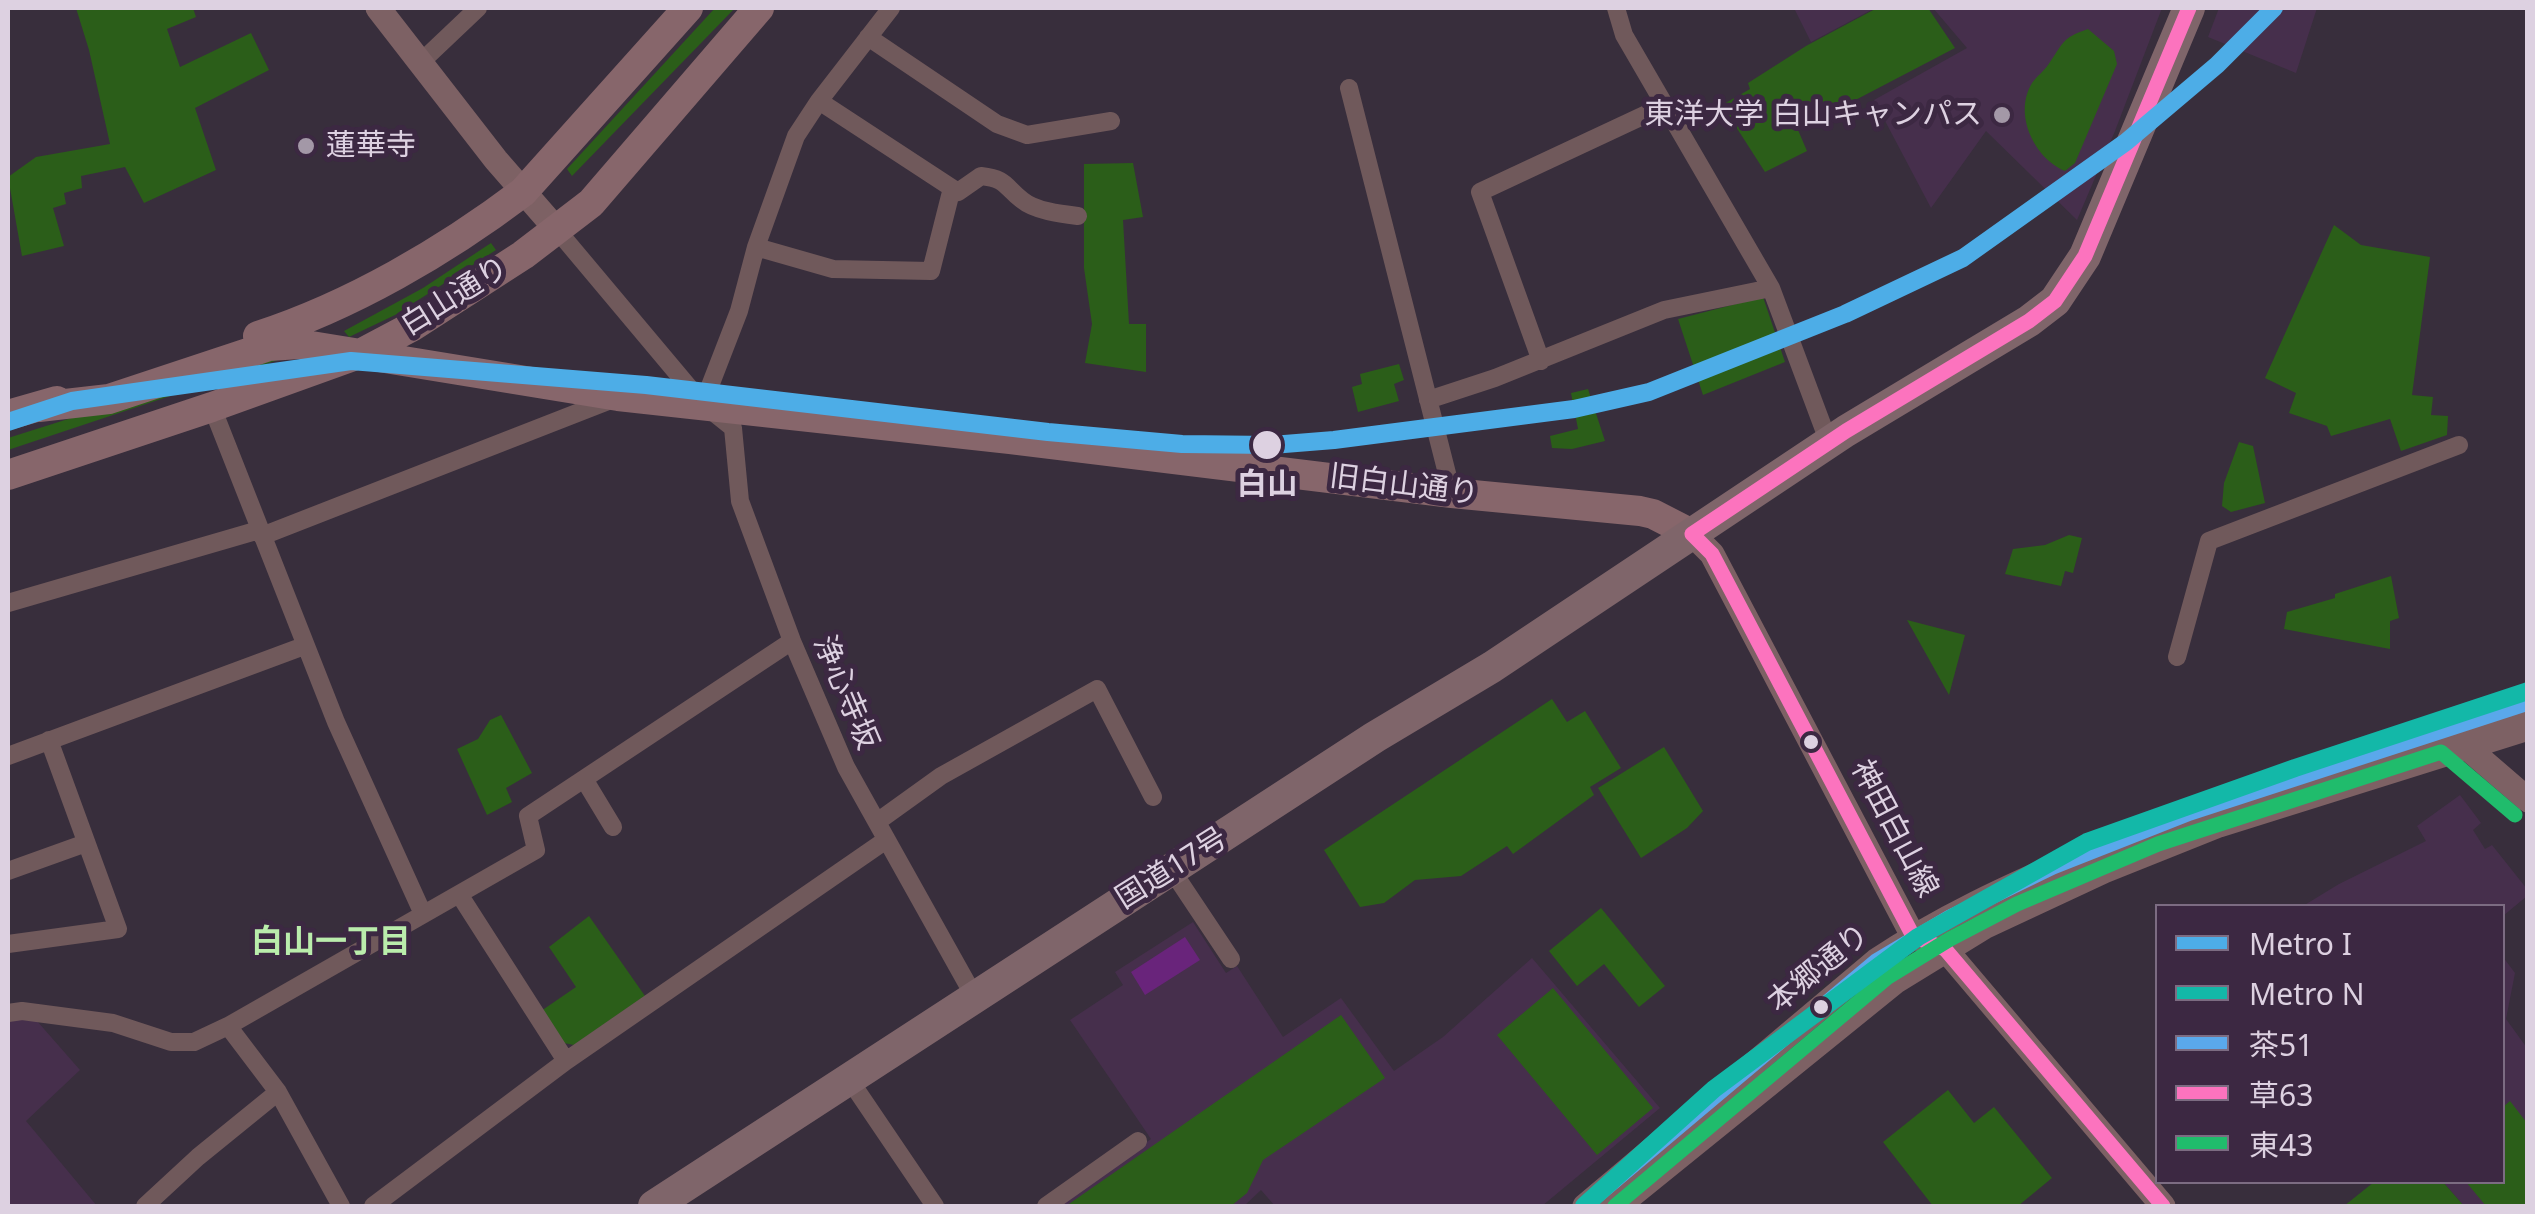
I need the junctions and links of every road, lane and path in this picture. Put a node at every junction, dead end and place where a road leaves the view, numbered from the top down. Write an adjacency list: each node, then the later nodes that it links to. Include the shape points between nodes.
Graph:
1 (378, 8): 9 (main road)
2 (478, 8): 9 (street)
3 (688, 8): 15 (main road, 白山通り)
4 (759, 8): 17 (main road, 白山通り, via 591,202)
5 (891, 8): 8 (street)
6 (1616, 8): 12 (street, via 1624,35)
7 (2189, 8): 28 (highway, via 2085,256 2055,301)
8 (868, 37): 11 (street); 13 (street, via 997,124 1021,133)
9 (420, 62): 15 (main road)
10 (1349, 88): 23 (street)
11 (818, 100): 14 (street); 18 (street, via 796,136)
12 (1666, 105): 19 (street); 21 (street, via 1480,192)
13 (1111, 121)
14 (952, 188): 16 (street, via 964,190 990,177 1007,182 1031,206); 18 (street, via 931,270 832,268)
15 (522, 192): 17 (main road); 25 (main road, 白山通り, via 345,303)
16 (1078, 216)
17 (557, 230): 20 (main road, 白山通り); 24 (street, 浄心寺坂)
18 (756, 247): 24 (street)
19 (1771, 288): 21 (street, via 1664,310); 28 (street)
20 (362, 353): 22 (main road, 旧白山通り); 25 (main road, 旧白山通り, via 270,346 110,399); 26 (main road, 白山通り)
21 (1541, 360): 23 (street)
22 (618, 396): 24 (main road, 旧白山通り); 32 (street)
23 (1428, 400): 31 (street)
24 (704, 404): 31 (main road, 旧白山通り); 35 (street, 浄心寺坂, via 733,428 740,501)
25 (39, 407): 27 (main road, 白山通り)
26 (212, 407): 30 (main road, 白山通り); 32 (street)
27 (8, 415)
28 (1829, 443): 33 (highway)
29 (2459, 446): 37 (street, via 2209,541)
30 (8, 475)
31 (1452, 492): 33 (main road, 旧白山通り, via 1640,511)
32 (260, 533): 34 (street); 36 (street)
33 (1692, 534): 51 (highway, 国道17号); 55 (main road, 神田白山線, via 1712,554)
34 (8, 603)
35 (792, 640): 44 (street); 47 (street, 浄心寺坂)
36 (304, 646): 41 (street); 54 (street)
37 (2177, 657)
38 (2528, 703): 40 (main road, 本郷通り)
39 (2528, 728): 42 (main road, 本郷通り)
40 (2444, 730): 42 (main road); 55 (main road, 本郷通り, via 2135,833)
41 (49, 740): 43 (street); 50 (street)
42 (2468, 746): 46 (main road); 57 (main road, 本郷通り, via 2218,826 2060,891)
43 (8, 756)
44 (584, 779): 48 (street); 53 (street, via 528,816 536,850)
45 (1153, 797): 47 (street, via 1097,689 941,776)
46 (2528, 800)
47 (877, 822): 49 (street, 浄心寺坂)
48 (614, 826)
49 (886, 840): 59 (street, 浄心寺坂); 62 (street)
50 (86, 843): 52 (street); 56 (street, via 118,929)
51 (1170, 869): 58 (street); 59 (highway, 国道17号)
52 (8, 871)
53 (459, 894): 54 (street); 62 (street)
54 (423, 914): 61 (street)
55 (1913, 936): 57 (main road, 神田白山線); 66 (main road, 本郷通り, via 1876,961)
56 (8, 944)
57 (1945, 949): 66 (main road, 本郷通り); 74 (main road, 神田白山線)
58 (1232, 959)
59 (974, 996): 63 (highway, 国道17号)
60 (8, 1013): 61 (street, via 113,1023 171,1042 194,1042)
61 (228, 1026): 64 (street)
62 (566, 1061): 69 (street)
63 (850, 1079): 70 (highway, 国道17号); 71 (street)
64 (278, 1092): 67 (street); 68 (street)
65 (1138, 1141): 72 (street)
66 (1614, 1201): 73 (main road, 本郷通り)
67 (145, 1206)
68 (341, 1206)
69 (373, 1206)
70 (654, 1206)
71 (935, 1206)
72 (1046, 1206)
73 (1585, 1206)
74 (2163, 1206)

